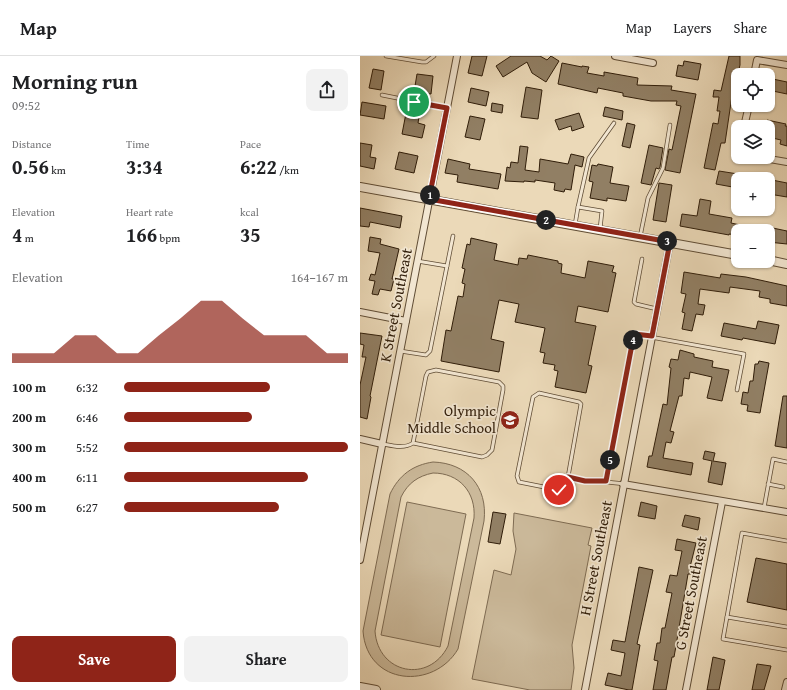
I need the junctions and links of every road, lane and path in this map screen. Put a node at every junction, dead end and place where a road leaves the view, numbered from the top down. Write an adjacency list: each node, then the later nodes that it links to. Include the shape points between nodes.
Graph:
1 (386, 56): 2 (lane, via 426,62)
2 (434, 56)
3 (457, 56): 9 (street, K Street Southeast)
4 (615, 56): 5 (street)
5 (653, 63)
6 (787, 65): 7 (street, via 757,60)
7 (755, 68)
8 (382, 95): 9 (lane)
9 (447, 108): 15 (street, K Street Southeast)
10 (614, 123): 16 (lane, via 589,158)
11 (670, 125): 20 (lane, via 663,168 648,198)
12 (775, 160): 13 (street)
13 (787, 162)
14 (360, 187): 15 (street)
15 (429, 199): 17 (street); 24 (street, K Street Southeast)
16 (578, 207): 17 (lane); 18 (lane, via 602,212)
17 (575, 225): 18 (street)
18 (600, 229): 20 (street)
19 (453, 236): 27 (lane)
20 (640, 237): 21 (street)
21 (670, 242): 22 (street); 28 (street, H Street Southeast)
22 (731, 254)
23 (642, 259): 28 (lane, via 634,302)
24 (417, 261): 27 (lane); 30 (street, K Street Southeast)
25 (775, 261): 26 (street)
26 (787, 264)
27 (447, 266): 32 (lane, via 430,351 426,355)
28 (657, 309): 31 (street, H Street Southeast)
29 (360, 312): 30 (street)
30 (406, 321): 32 (street, K Street Southeast)
31 (652, 336): 33 (lane, via 744,354); 39 (lane, via 634,334); 40 (street, H Street Southeast)
32 (400, 351): 36 (street, K Street Southeast)
33 (737, 390)
34 (360, 439): 36 (street)
35 (413, 443): 35 (lane, via 487,456 492,450 503,386 499,382 442,371 428,372); 36 (lane, via 400,447)
36 (382, 444): 47 (street, K Street Southeast)
37 (787, 462): 41 (lane, via 773,459)
38 (568, 477): 38 (lane, via 563,488 559,490 517,480 532,397 539,393 581,404); 39 (lane, via 585,481)
39 (606, 481): 40 (lane)
40 (624, 484): 43 (street); 54 (street, H Street Southeast)
41 (768, 484): 42 (lane); 44 (lane)
42 (783, 487)
43 (722, 502): 44 (street); 55 (street, G Street Southeast)
44 (764, 508): 45 (street)
45 (787, 512)
46 (787, 541): 48 (lane, via 742,533)
47 (360, 560)
48 (727, 617): 49 (lane); 50 (lane, via 723,639)
49 (787, 627)
50 (787, 650)
51 (787, 682): 56 (street)
52 (360, 687): 53 (street)
53 (376, 690)
54 (585, 690)
55 (686, 690)
56 (786, 690)

